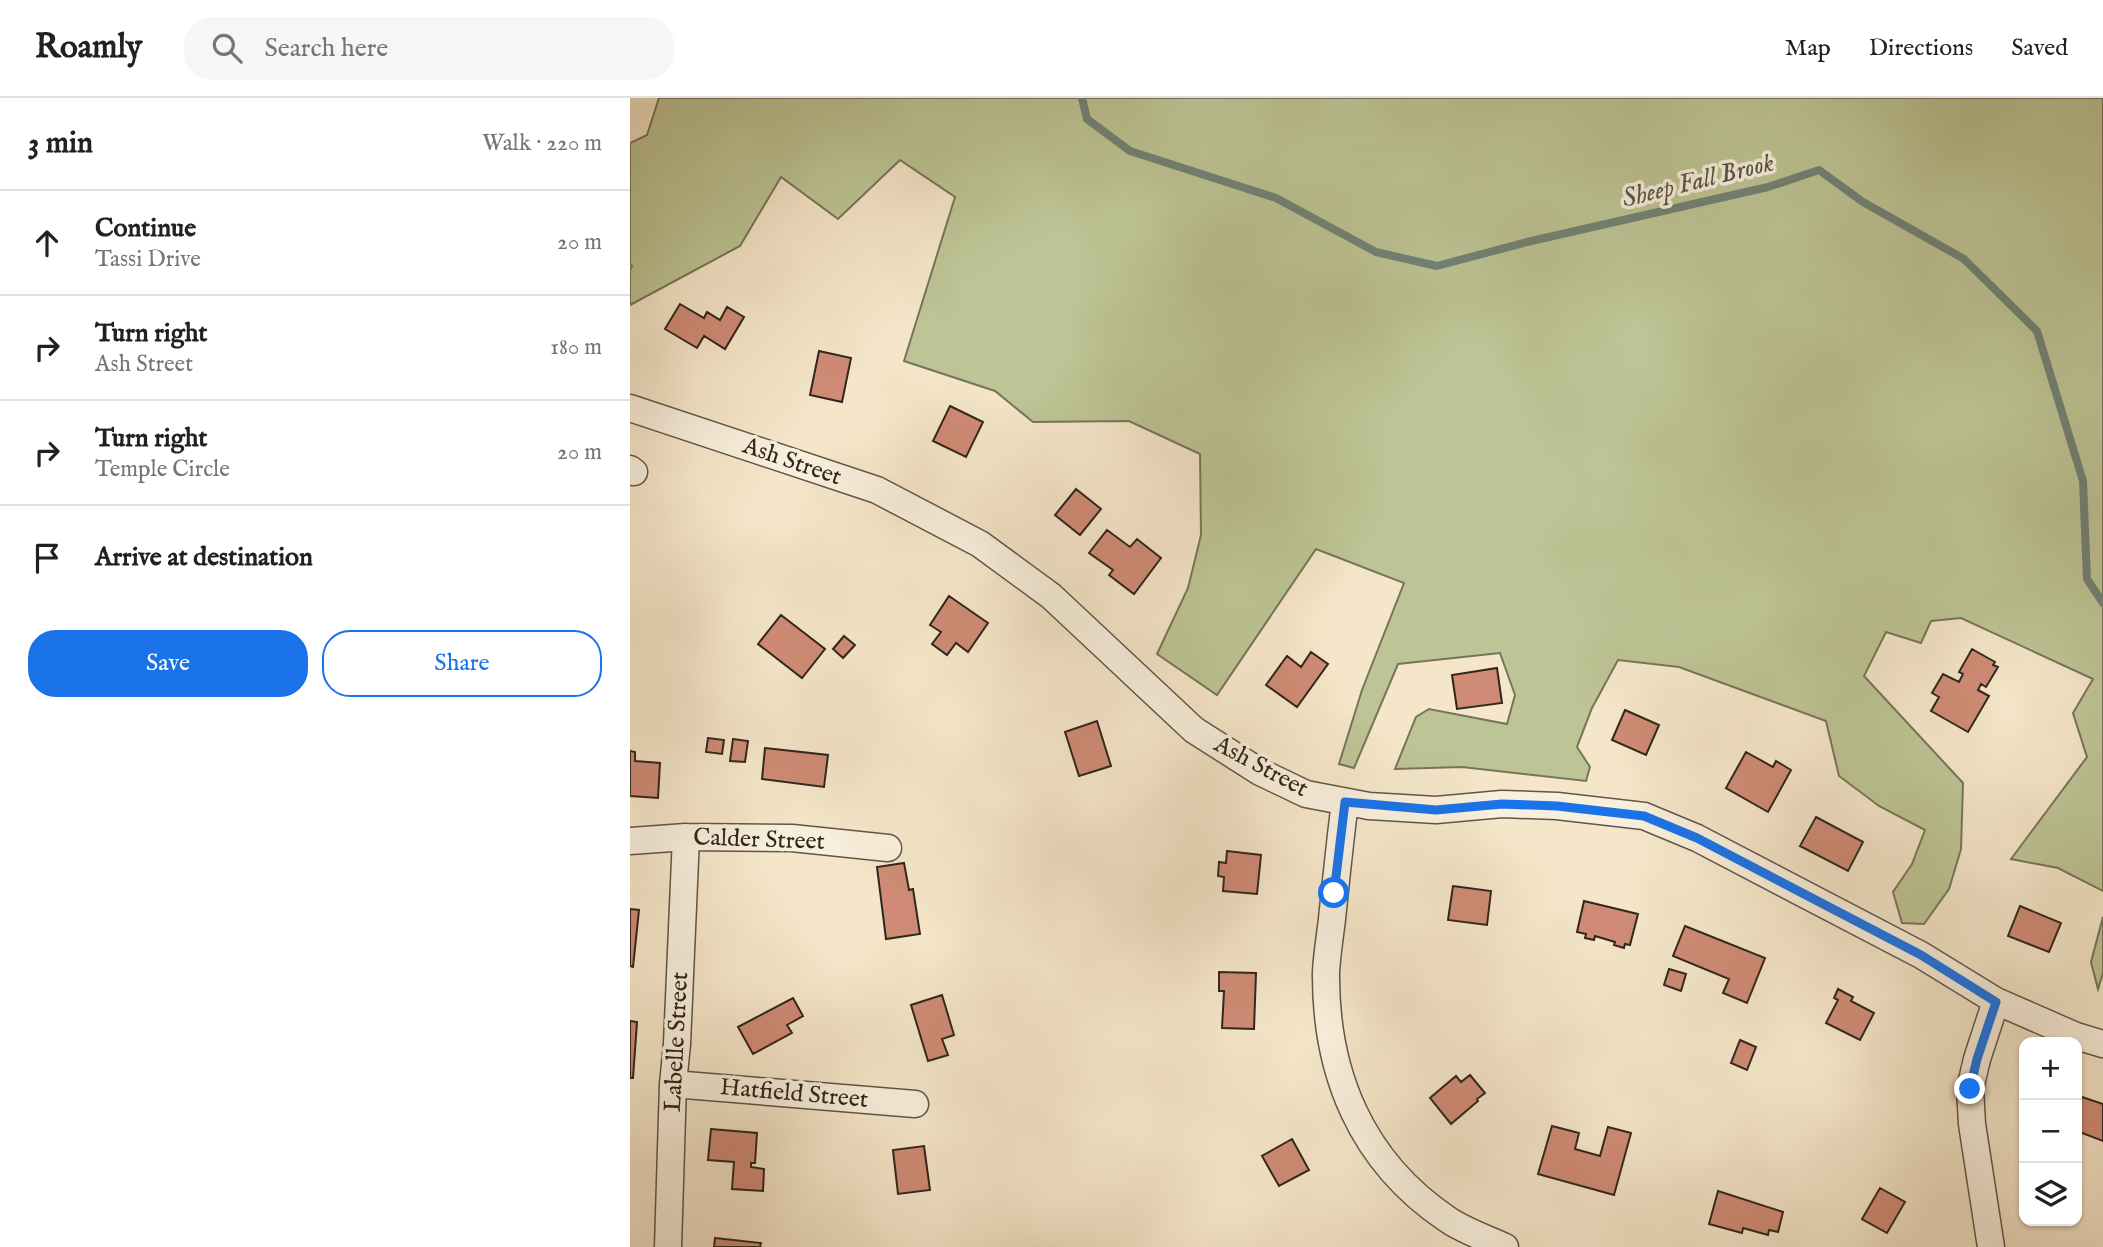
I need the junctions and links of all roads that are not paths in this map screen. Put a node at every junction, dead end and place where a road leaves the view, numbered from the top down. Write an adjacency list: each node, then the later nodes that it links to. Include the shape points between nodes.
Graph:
1 (630, 408): 2 (street, Ash Street, via 877,490 980,544 1051,596 1194,730 1260,772 1306,793)
2 (1345, 802): 6 (street, Ash Street, via 1436,810 1502,804 1557,806 1644,816 1697,838 1921,955); 11 (street, via 1326,970 1328,1026 1337,1069 1356,1120 1377,1154 1448,1220)
3 (686, 836): 4 (street, Calder Street); 5 (street, Calder Street, via 792,838); 8 (street, Labelle Street)
4 (630, 841)
5 (888, 848)
6 (1996, 1002): 7 (street, Ash Street); 12 (street, via 1970,1089)
7 (2103, 1044)
8 (673, 1084): 9 (street, Hatfield Street); 10 (street, Labelle Street)
9 (915, 1104)
10 (668, 1247)
11 (1505, 1247)
12 (1991, 1247)

